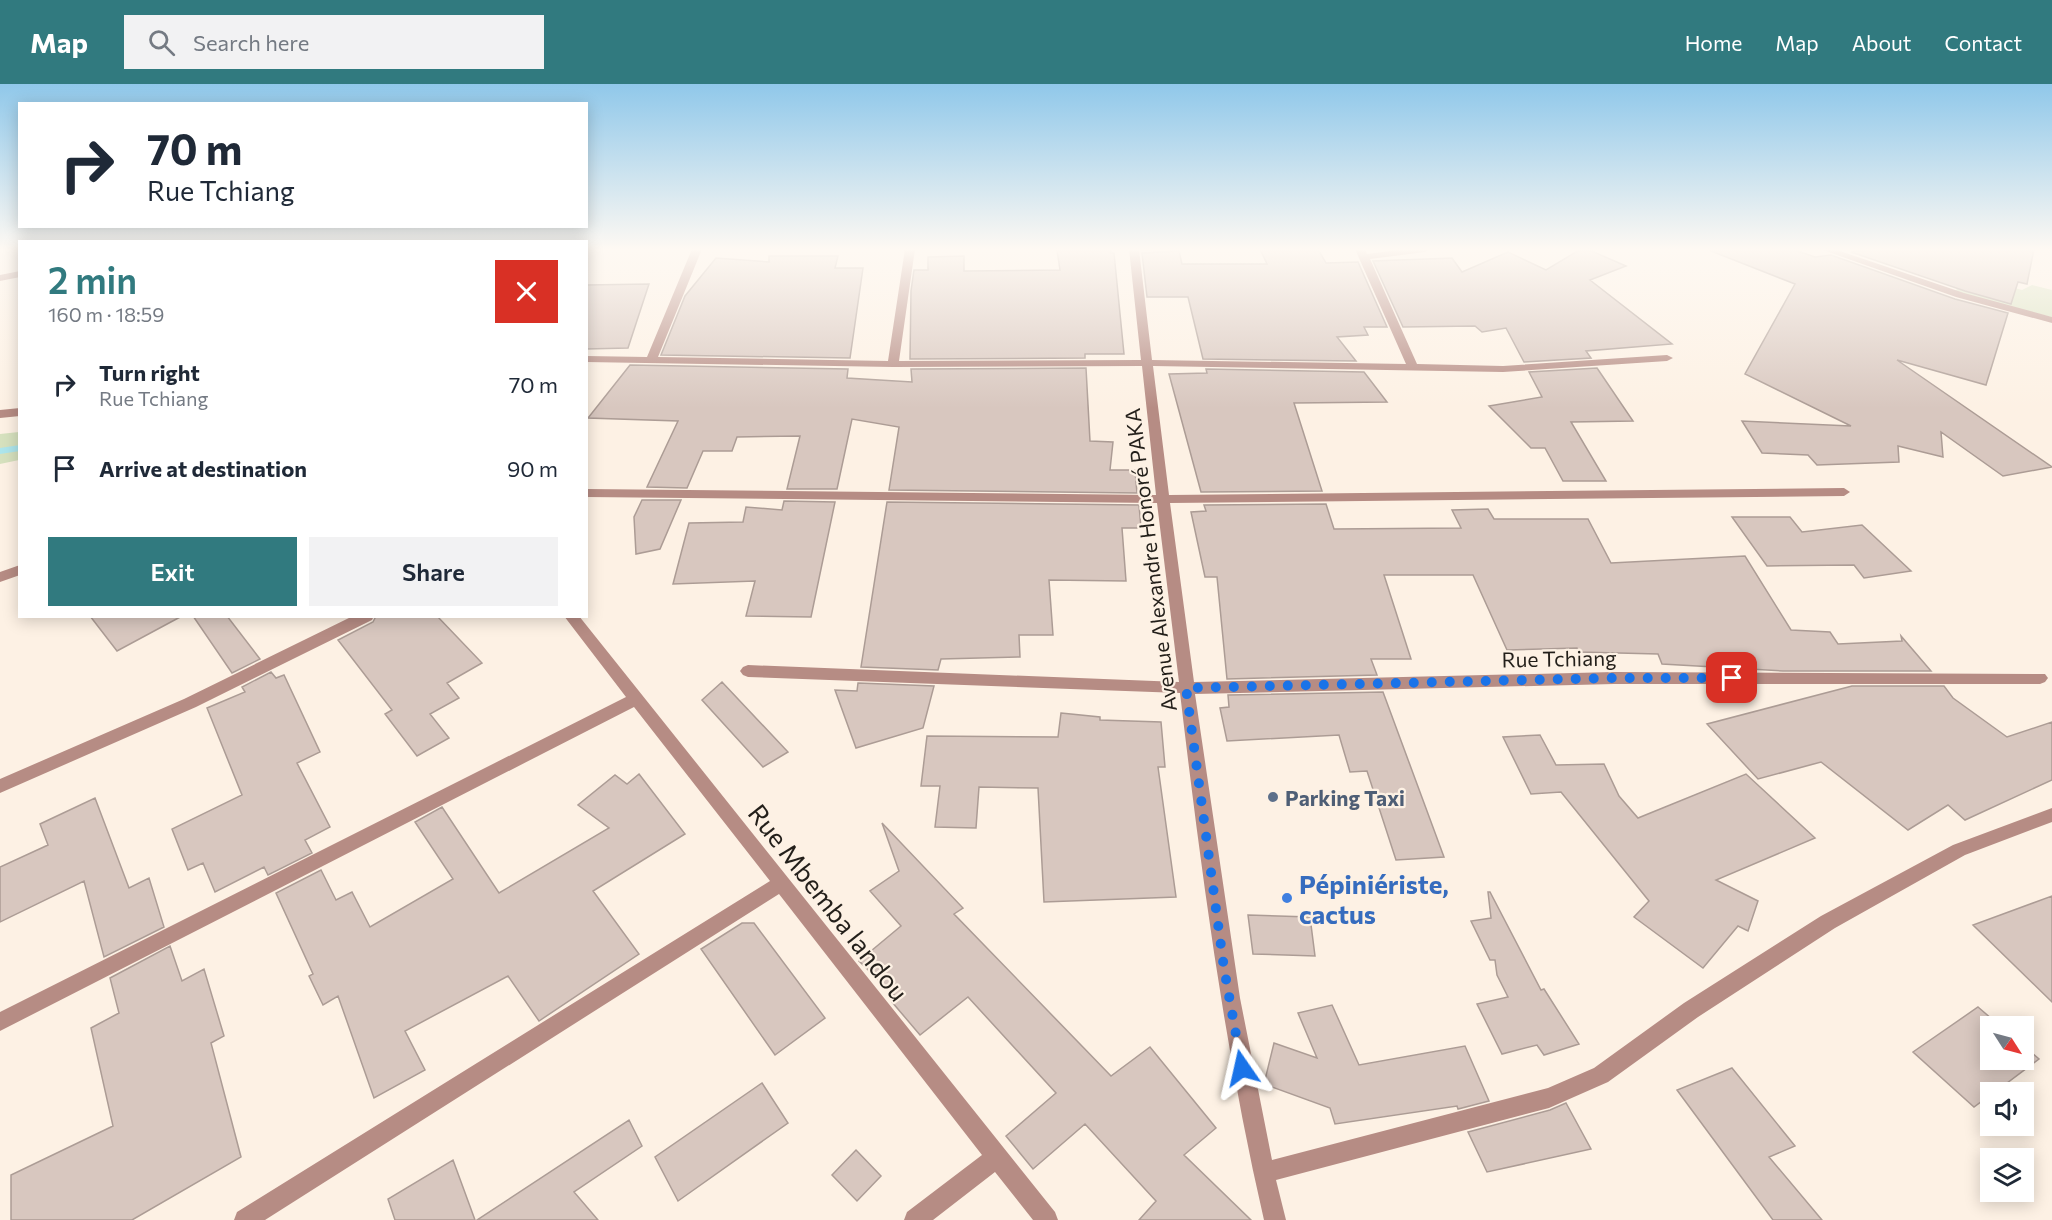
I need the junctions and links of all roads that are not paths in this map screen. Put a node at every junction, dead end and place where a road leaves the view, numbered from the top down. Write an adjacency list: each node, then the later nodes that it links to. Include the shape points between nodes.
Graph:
1 (675, 302): 9 (street)
2 (902, 302): 11 (street)
3 (1141, 302): 10 (street, Avenue Alexandre Honoré PAKA)
4 (1384, 302): 12 (street)
5 (1986, 302): 6 (street)
6 (2052, 320)
7 (1667, 358): 12 (street, via 1503,369)
8 (588, 359): 9 (street)
9 (651, 359): 11 (street)
10 (1148, 363): 11 (street); 12 (street); 17 (street, Avenue Alexandre Honoré PAKA)
11 (893, 364)
12 (1413, 367)
13 (18, 412): 14 (street)
14 (0, 414)
15 (1844, 492): 17 (street)
16 (588, 493): 17 (street)
17 (1163, 499): 24 (street, Avenue Alexandre Honoré PAKA)
18 (18, 571): 19 (street)
19 (0, 577)
20 (363, 618): 26 (street, via 190,703)
21 (573, 618): 25 (street, Rue Mbemba landou)
22 (748, 670): 24 (street, Rue Tchiang)
23 (2040, 678): 24 (street, Rue Tchiang, via 1614,678)
24 (1186, 688): 31 (street, Avenue Alexandre Honoré PAKA, via 1224,968)
25 (636, 699): 28 (street, Rue Mbemba landou); 29 (street)
26 (0, 786)
27 (2052, 815): 31 (street, via 1959,850 1828,922 1691,1010 1601,1075 1549,1098)
28 (782, 883): 30 (street, Rue Mbemba landou); 32 (street)
29 (0, 1022)
30 (997, 1157): 33 (street); 34 (street, Rue Mbemba landou)
31 (1263, 1173): 35 (street, Avenue Alexandre Honoré PAKA)
32 (245, 1220)
33 (915, 1220)
34 (1047, 1220)
35 (1275, 1220)

